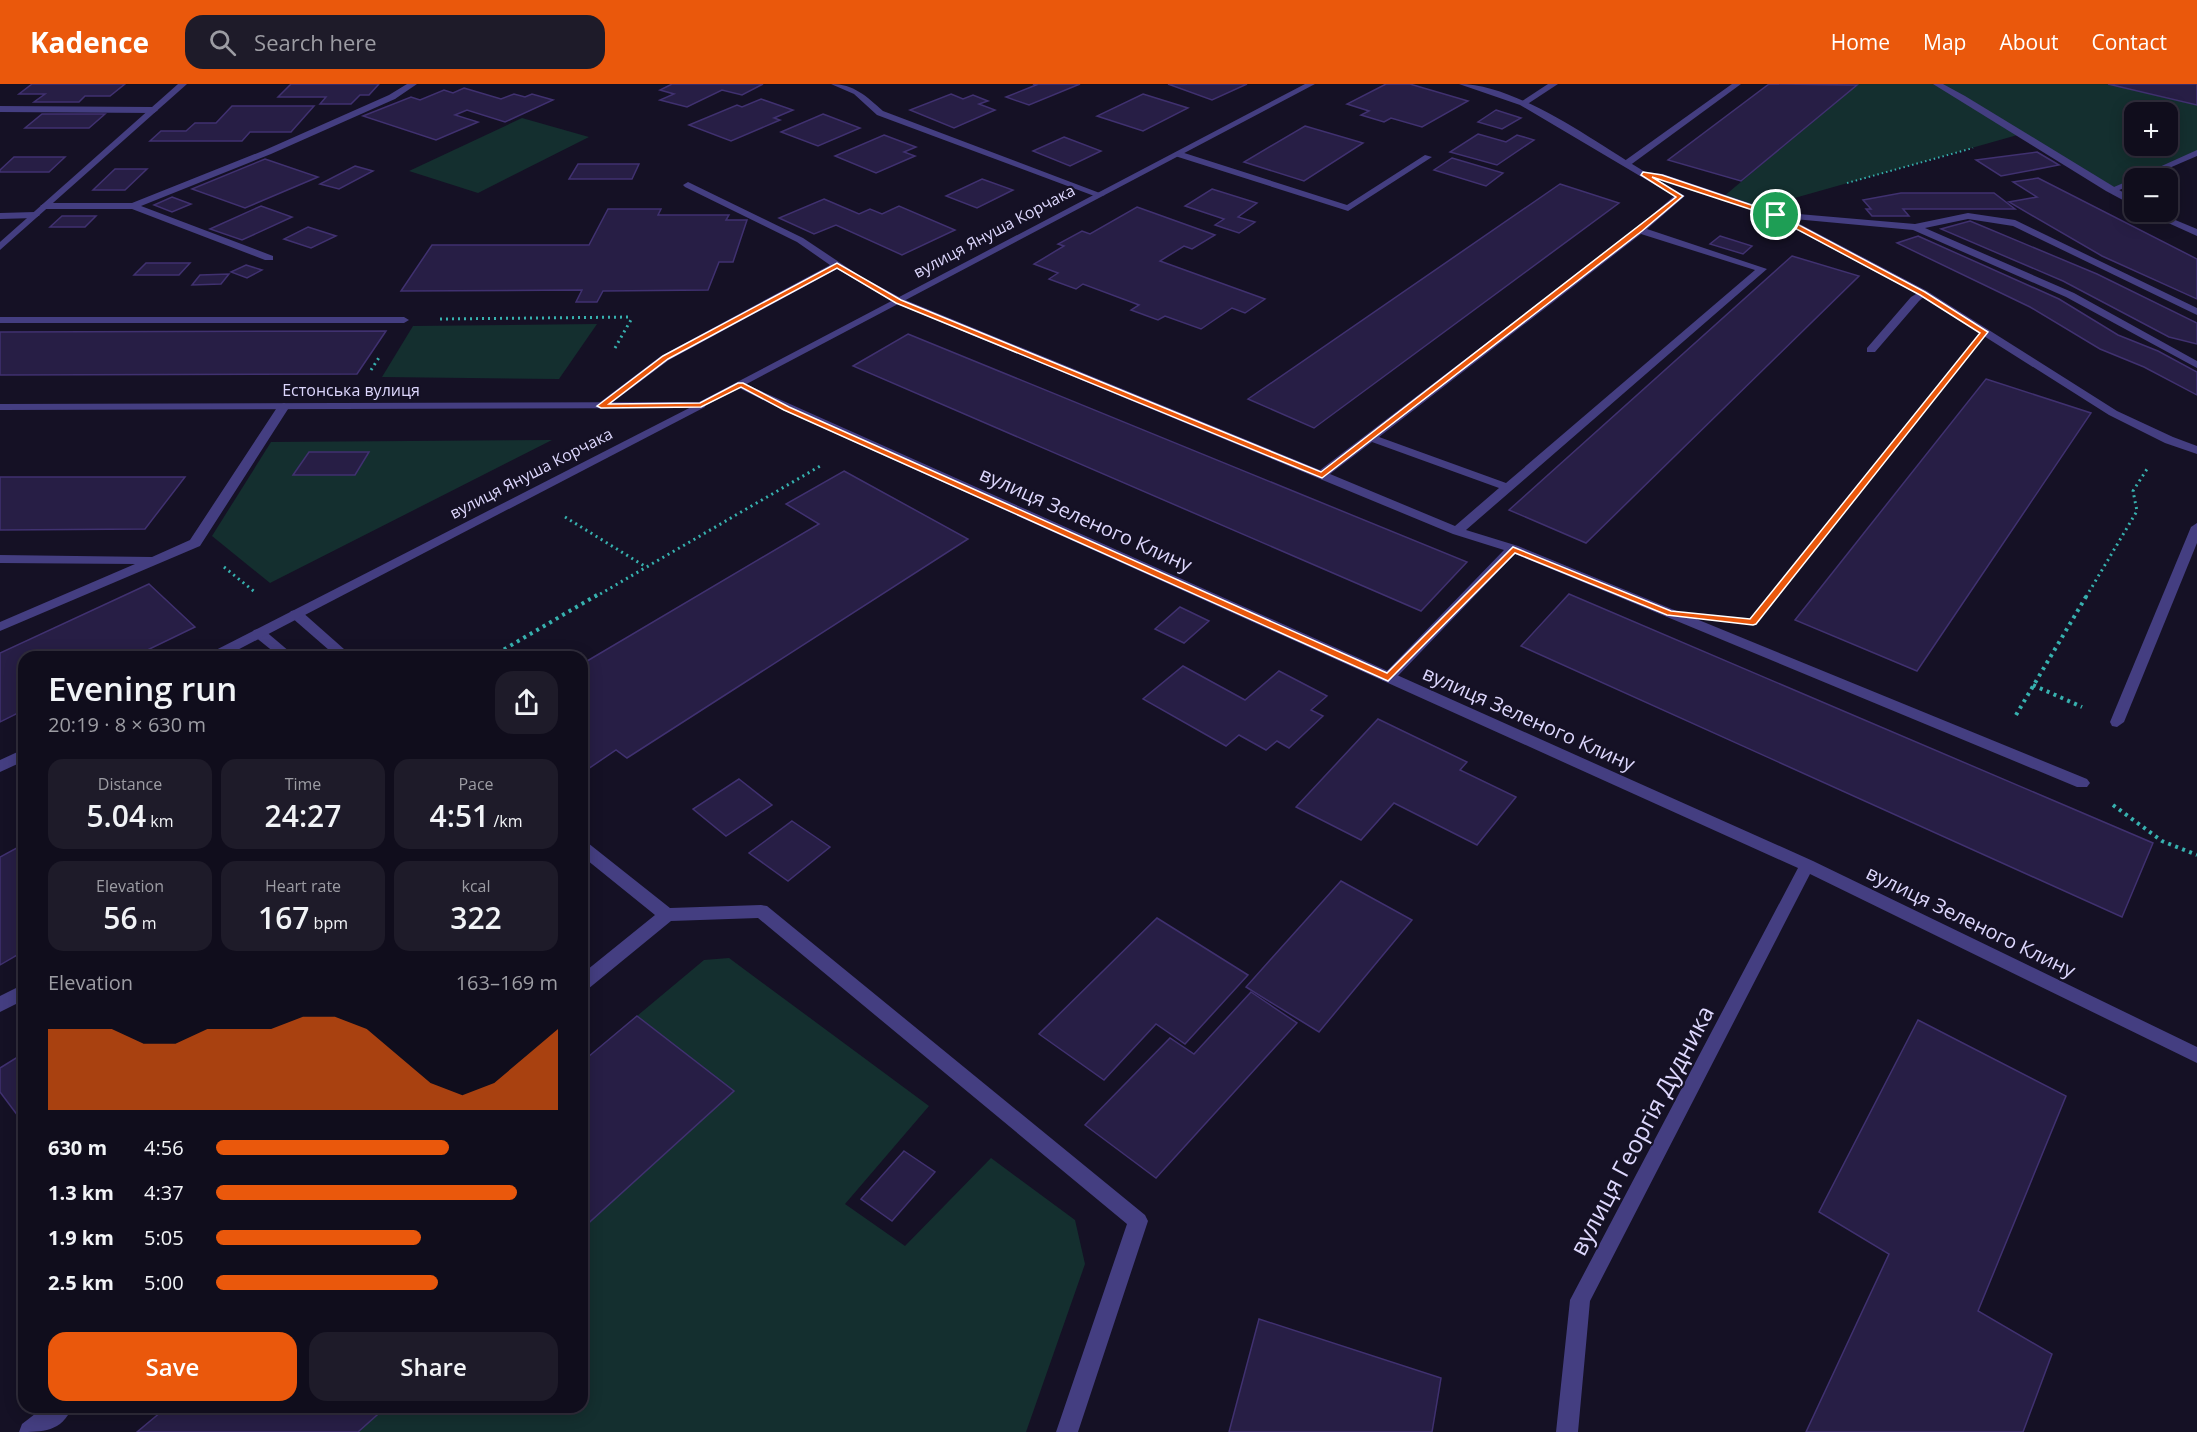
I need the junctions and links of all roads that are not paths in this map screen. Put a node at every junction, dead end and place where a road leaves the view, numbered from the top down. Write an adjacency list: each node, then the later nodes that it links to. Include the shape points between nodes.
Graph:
1 (183, 84): 11 (street)
2 (413, 84): 23 (street, via 268,152)
3 (835, 84): 21 (street, via 857,92 880,113)
4 (1311, 84): 13 (street, вулиця Януша Корчака)
5 (1463, 84): 9 (street)
6 (1554, 84): 9 (street)
7 (1737, 84): 15 (street)
8 (1937, 84): 20 (street)
9 (1523, 103): 15 (street)
10 (0, 109): 11 (street)
11 (154, 110): 24 (street)
12 (2197, 153): 16 (street)
13 (1178, 154): 14 (street, via 1348,208); 21 (street, вулиця Януша Корчака)
14 (1428, 157)
15 (1626, 164): 17 (street)
16 (2163, 168)
17 (1643, 174): 26 (street, via 1660,176); 30 (street, via 1680,196)
18 (688, 185): 34 (street, via 800,240)
19 (2124, 185): 20 (street)
20 (2112, 190): 22 (street)
21 (1100, 195): 36 (street, вулиця Януша Корчака)
22 (2124, 197)
23 (133, 206): 24 (street); 33 (street)
24 (45, 207): 25 (street)
25 (35, 215): 27 (street); 32 (street)
26 (1776, 215): 29 (street); 35 (street)
27 (0, 216)
28 (2172, 222): 31 (street)
29 (1915, 227): 37 (street, via 1968,216 2015,223); 41 (street, via 2070,295)
30 (1640, 230): 47 (street); 50 (street, via 1762,269)
31 (2197, 233)
32 (0, 247)
33 (269, 258)
34 (837, 265): 36 (street); 45 (street, via 665,358)
35 (1923, 293): 40 (street); 48 (street, via 2114,413)
36 (899, 301): 42 (street, вулиця Януша Корчака); 49 (street)
37 (2197, 312)
38 (0, 320): 39 (street)
39 (404, 320)
40 (1871, 350)
41 (2197, 365)
42 (741, 385): 43 (street, вулиця Януша Корчака); 62 (street, вулиця Зеленого Клину)
43 (701, 405): 45 (street, Естонська вулиця); 56 (street, вулиця Януша Корчака)
44 (285, 406): 45 (street, Естонська вулиця); 46 (street, Естонська вулиця); 55 (street, via 195,543)
45 (601, 406)
46 (0, 407)
47 (1371, 438): 49 (street); 50 (street)
48 (2197, 450)
49 (1322, 475): 52 (street)
50 (1507, 487): 52 (street)
51 (2197, 527): 63 (street)
52 (1457, 531): 53 (street)
53 (1513, 549): 62 (street); 66 (street)
54 (0, 560): 55 (street)
55 (155, 560): 57 (street)
56 (296, 614): 58 (street, вулиця Януша Корчака); 61 (street)
57 (0, 627)
58 (259, 633): 59 (street, вулиця Януша Корчака); 60 (street)
59 (224, 651)
60 (282, 651)
61 (339, 651)
62 (1388, 678): 68 (street, вулиця Зеленого Клину)
63 (2117, 722)
64 (18, 757): 65 (street)
65 (0, 767)
66 (2082, 783)
67 (588, 852): 69 (street)
68 (1807, 865): 73 (street, вулиця Зеленого Клину); 77 (street, вулиця Георгія Дудника, via 1580,1300)
69 (667, 915): 70 (street); 76 (street, via 761,911 1138,1221)
70 (588, 979)
71 (18, 994): 72 (street)
72 (0, 1005)
73 (2197, 1055)
74 (54, 1413): 75 (street)
75 (30, 1432)
76 (1067, 1432)
77 (1567, 1432)

